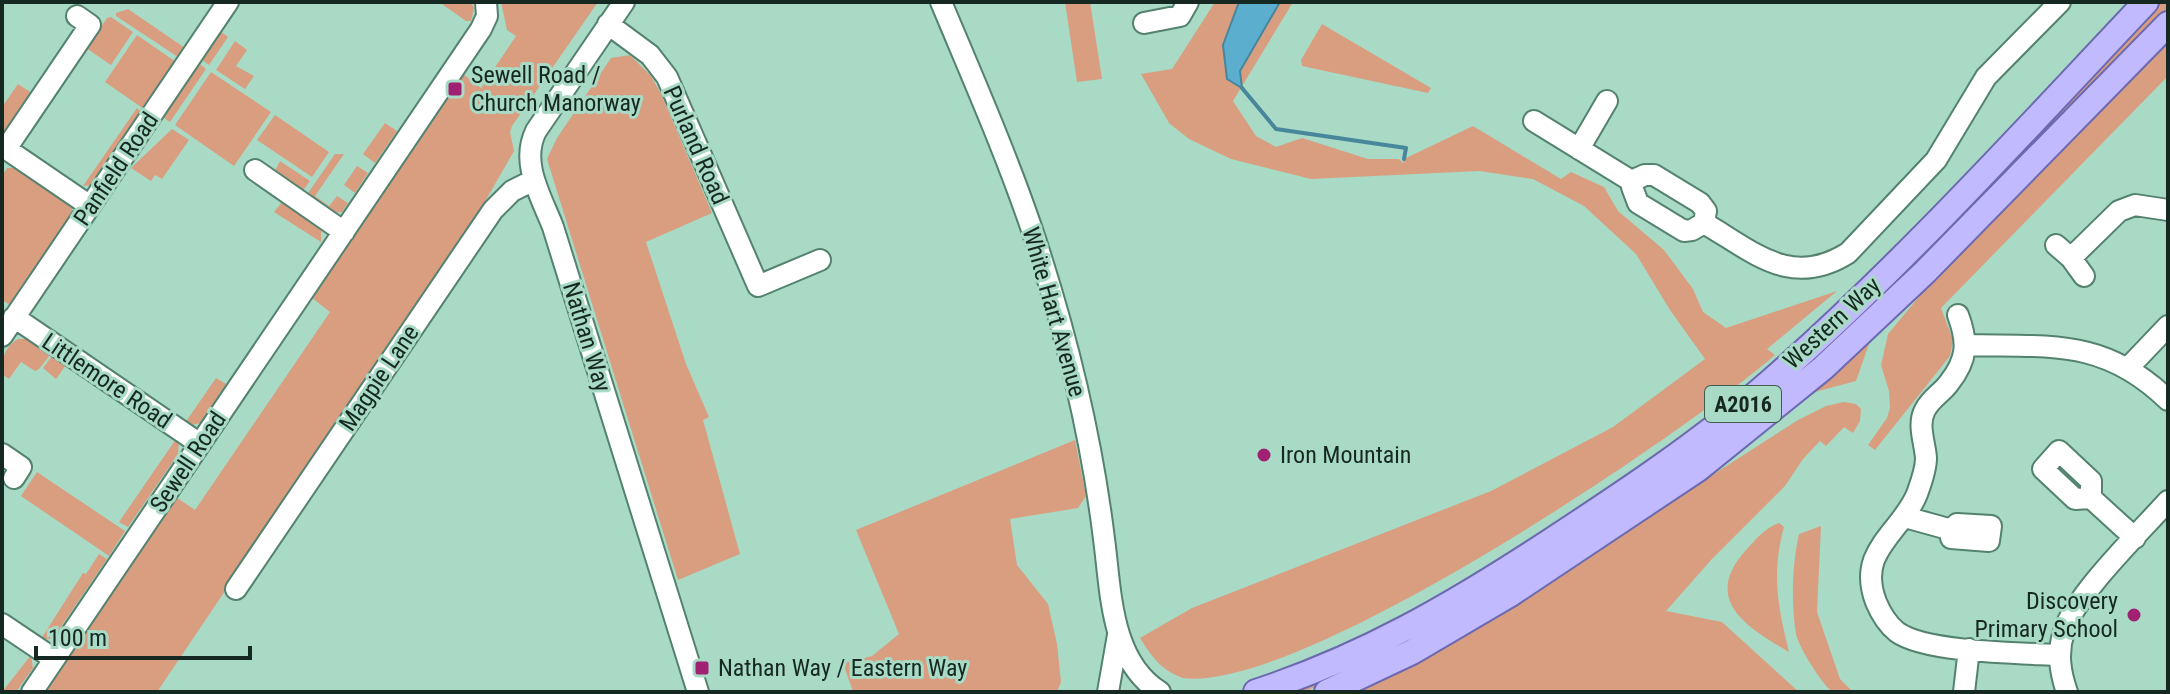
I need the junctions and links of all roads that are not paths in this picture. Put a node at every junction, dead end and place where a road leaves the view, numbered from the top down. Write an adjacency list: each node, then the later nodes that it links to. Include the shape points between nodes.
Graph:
1 (228, 2): 19 (street, Panfield Road)
2 (624, 2): 10 (street, Nathan Way)
3 (1188, 2): 9 (street, via 1180,16)
4 (2060, 2): 21 (street, via 1986,77 1936,160 1848,253 1832,263 1798,270 1781,266)
5 (2146, 2): 50 (main road, Western Way / A2016, via 1883,275 1722,421 1622,493 1430,617 1325,668)
6 (487, 3): 22 (street, Sewell Road, via 481,29)
7 (944, 9): 42 (street, White Hart Avenue, via 1014,181 1059,319 1087,436)
8 (77, 16): 14 (street, via 90,25)
9 (1144, 23)
10 (608, 24): 17 (street, Nathan Way, via 531,142); 23 (street, Purland Road, via 650,55 667,77 758,286)
11 (2168, 24): 51 (main road, Western Way / A2016, via 1925,272 1834,357 1698,469 1509,595 1412,652)
12 (1607, 101): 15 (street)
13 (1534, 121): 15 (street)
14 (4, 147): 19 (street)
15 (1579, 149): 18 (street)
16 (255, 170): 22 (street)
17 (534, 180): 40 (street, Magpie Lane, via 512,191 493,210); 47 (street, Nathan Way)
18 (1633, 182): 21 (street, via 1638,203 1684,231); 21 (street, via 1654,175 1700,203 1706,211)
19 (90, 206): 26 (street, Panfield Road)
20 (2168, 210): 24 (street, via 2135,205 2119,211 2064,252)
21 (1704, 223)
22 (344, 232): 32 (street, Sewell Road)
23 (820, 260)
24 (2084, 276)
25 (1958, 315): 29 (street)
26 (14, 317): 28 (street, Panfield Road); 32 (street, Littlemore Road)
27 (2168, 326): 30 (street)
28 (2, 336)
29 (1967, 345): 30 (street, via 2073,348); 37 (street, via 1949,384 1923,413 1926,461)
30 (2128, 368): 31 (street)
31 (2168, 400)
32 (200, 444): 45 (street, Sewell Road)
33 (2, 454): 34 (street, via 21,467)
34 (14, 478)
35 (2091, 498): 39 (street)
36 (2168, 501): 39 (street)
37 (1905, 517): 38 (street); 43 (street, via 1873,562 1871,579 1882,617 1912,640)
38 (1952, 530)
39 (2135, 538): 44 (street, via 2075,608)
40 (236, 589)
41 (2, 624): 45 (street)
42 (1118, 635): 48 (street, White Hart Avenue); 49 (street, White Hart Avenue, via 1137,673)
43 (1969, 649): 44 (street); 52 (street)
44 (2060, 655): 53 (street)
45 (54, 659): 46 (street, Sewell Road)
46 (32, 692)
47 (698, 692)
48 (1108, 692)
49 (1160, 692)
50 (1256, 692)
51 (1327, 692)
52 (1964, 692)
53 (2067, 692)

